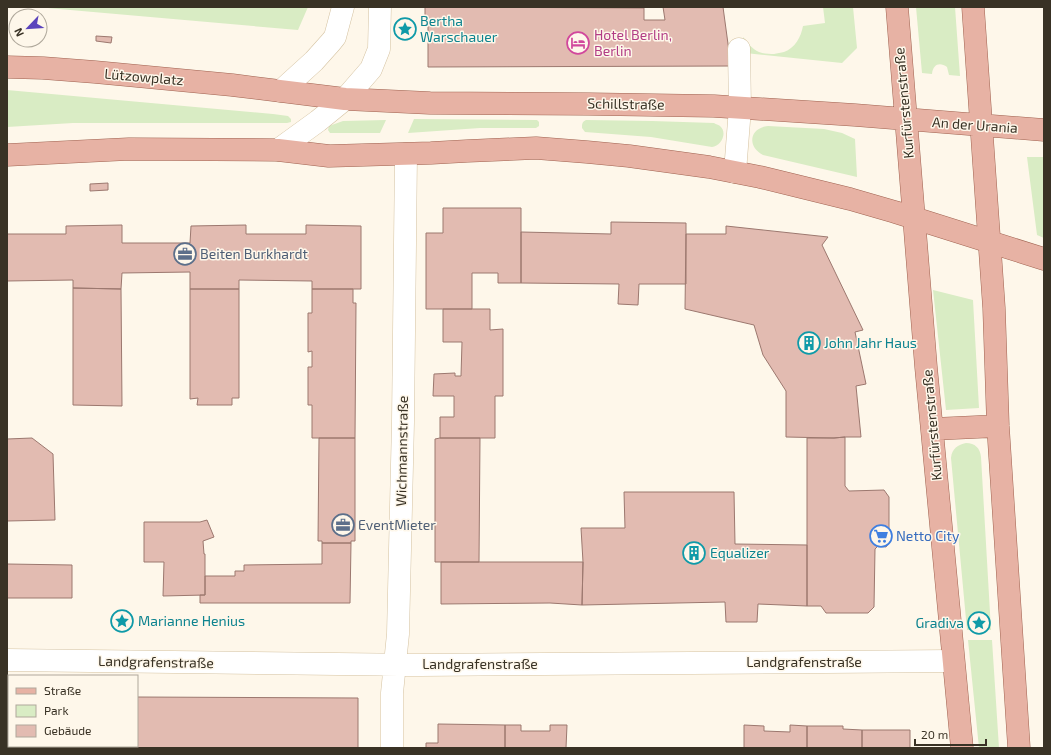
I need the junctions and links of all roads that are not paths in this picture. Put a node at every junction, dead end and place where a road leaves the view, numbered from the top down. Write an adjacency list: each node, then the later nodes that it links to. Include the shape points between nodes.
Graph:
1 (343, 7): 7 (street, via 335,37 314,61)
2 (380, 7): 8 (street, via 377,56 371,69)
3 (897, 7): 10 (main road, Kurfürstenstraße)
4 (973, 7): 11 (main road)
5 (739, 50): 9 (street)
6 (7, 67): 7 (main road, Lützowplatz, via 96,72)
7 (281, 91): 8 (main road, Lützowplatz)
8 (345, 99): 9 (main road, Schillstraße, via 430,103); 13 (street)
9 (740, 108): 10 (main road, Schillstraße); 16 (street)
10 (906, 119): 11 (main road, An der Urania); 17 (main road, Kurfürstenstraße)
11 (982, 125): 12 (main road, An der Urania); 18 (main road)
12 (1044, 130)
13 (278, 150): 14 (main road, via 329,156); 15 (main road, via 129,149)
14 (406, 154): 16 (main road, via 536,148 629,156); 24 (street, Wichmannstraße, via 404,403 398,634)
15 (7, 155)
16 (735, 172): 17 (main road, via 850,199)
17 (914, 218): 18 (main road); 21 (main road, Kurfürstenstraße)
18 (989, 242): 19 (main road); 20 (main road)
19 (1044, 259)
20 (998, 426): 21 (main road); 27 (main road)
21 (933, 429): 23 (main road, Kurfürstenstraße)
22 (7, 660): 24 (street, Landgrafenstraße)
23 (954, 661): 24 (street, Landgrafenstraße); 26 (main road, Kurfürstenstraße)
24 (394, 665): 25 (street, Wichmannstraße)
25 (392, 748)
26 (962, 748)
27 (1019, 748)

